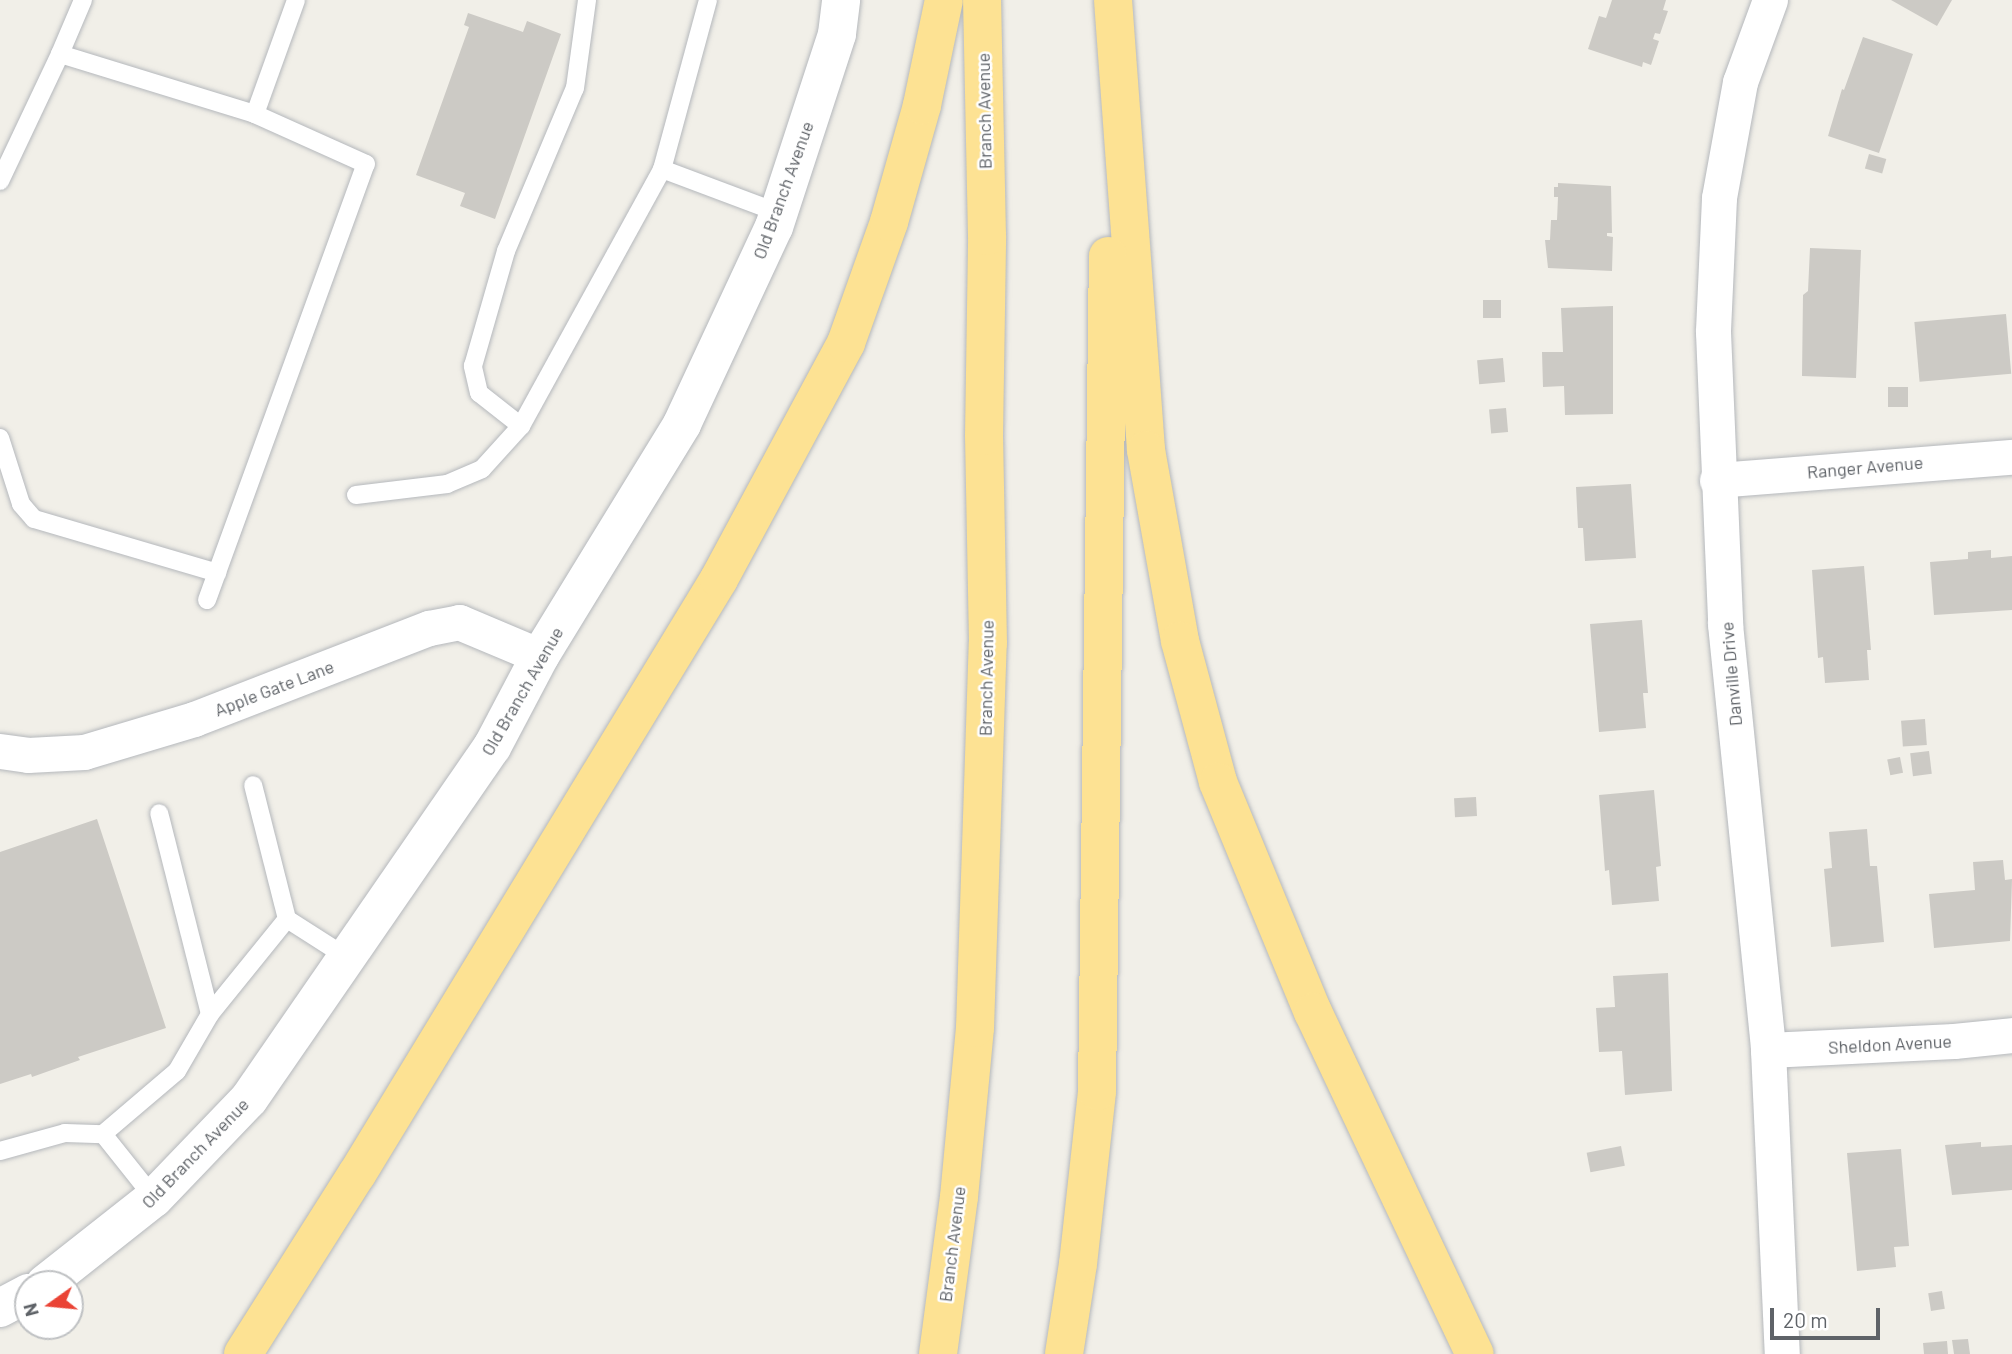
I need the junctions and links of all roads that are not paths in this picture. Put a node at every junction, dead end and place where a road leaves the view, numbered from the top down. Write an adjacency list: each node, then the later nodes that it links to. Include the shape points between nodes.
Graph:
1 (83, 0): 10 (lane)
2 (296, 0): 11 (lane)
3 (587, 0): 15 (lane, via 575,88 506,251 472,366 479,393)
4 (708, 0): 12 (lane)
5 (841, 0): 14 (street, Old Branch Avenue, via 837,34)
6 (944, 0): 35 (highway, via 922,105 889,222 846,343 719,579)
7 (982, 0): 36 (highway, Branch Avenue, via 987,671 975,1028)
8 (1111, 0): 37 (highway, via 1097,1091); 38 (highway, via 1146,450 1180,641 1217,782 1314,1012)
9 (1770, 0): 18 (street, Danville Drive, via 1740,82 1719,198 1713,332)
10 (60, 54): 11 (lane); 13 (lane)
11 (255, 114): 20 (lane, via 366,164)
12 (662, 169): 14 (lane); 15 (lane)
13 (0, 181)
14 (779, 213): 22 (street, Old Branch Avenue, via 682,424)
15 (521, 426): 19 (lane, via 482,469 447,484)
16 (0, 438): 20 (lane, via 21,504 34,519)
17 (2012, 457): 18 (street, Ranger Avenue)
18 (1717, 480): 30 (street, Danville Drive, via 1725,624)
19 (356, 495)
20 (217, 573): 21 (lane)
21 (207, 600)
22 (540, 656): 23 (street, Apple Gate Lane, via 458,622 429,628 194,719 84,751 28,755); 27 (street, Old Branch Avenue, via 492,747)
23 (0, 751)
24 (253, 785): 26 (lane)
25 (159, 813): 28 (lane)
26 (286, 919): 27 (lane); 28 (lane)
27 (348, 958): 33 (street, Old Branch Avenue, via 249,1099)
28 (209, 1014): 31 (lane, via 177,1071)
29 (2012, 1035): 30 (street, Sheldon Avenue)
30 (1768, 1050): 39 (street, Danville Drive)
31 (103, 1134): 32 (lane, via 65,1133); 33 (lane)
32 (0, 1151)
33 (155, 1198): 34 (street, Old Branch Avenue)
34 (63, 1270)
35 (243, 1354)
36 (938, 1354)
37 (1064, 1354)
38 (1475, 1354)
39 (1782, 1354)

